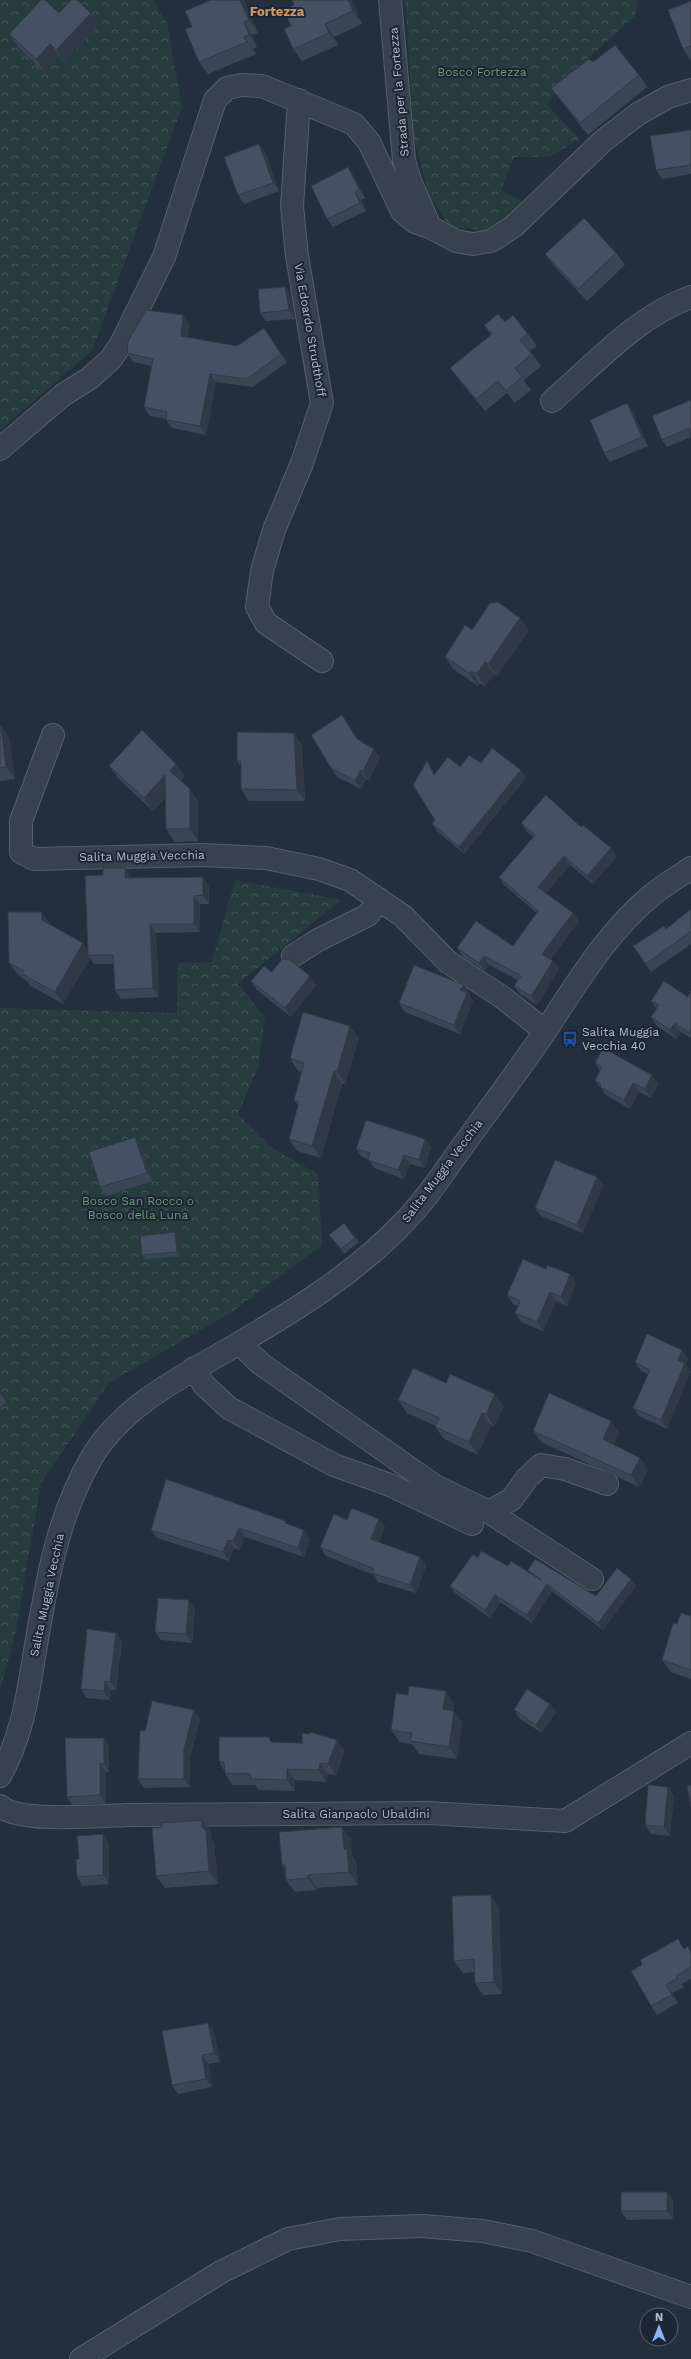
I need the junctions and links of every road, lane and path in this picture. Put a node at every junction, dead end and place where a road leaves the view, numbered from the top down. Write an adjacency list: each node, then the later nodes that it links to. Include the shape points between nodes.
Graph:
1 (390, 0): 4 (street, Strada per la Fortezza, via 404,160 410,181)
2 (691, 90): 4 (street, via 668,97 638,114 604,140 514,226 491,241 473,244 456,241)
3 (299, 100): 4 (street, via 354,124 369,142 402,211 415,222); 7 (street, via 262,86 241,85 227,88 215,100 164,257 121,344 111,359 90,378 63,395); 8 (street, Via Edoardo Strudthoff, via 292,206 297,256 322,403 302,463 274,530 262,571 257,607 266,623)
4 (430, 227)
5 (691, 297): 6 (street, via 670,304 635,328)
6 (552, 401)
7 (0, 448)
8 (322, 661)
9 (53, 735): 11 (street, Salita Muggia Vecchia, via 21,821 21,852 34,859 202,854 266,858 319,869 350,880)
10 (691, 868): 13 (street, Salita Muggia Vecchia, via 651,895 611,937)
11 (379, 899): 12 (street, via 368,915); 13 (street, Salita Muggia Vecchia, via 403,916 448,962 502,997)
12 (292, 956)
13 (545, 1031): 14 (street, Salita Muggia Vecchia, via 404,1222 345,1273 294,1310)
14 (239, 1343): 15 (street, Salita Muggia Vecchia); 17 (street, via 261,1364)
15 (194, 1368): 17 (street, via 204,1385 229,1408 334,1465); 20 (street, Salita Muggia Vecchia, via 164,1386 120,1423 94,1454 72,1495 56,1545 26,1707 14,1751)
16 (607, 1484): 17 (street, via 565,1469 541,1465 527,1478 512,1499)
17 (480, 1518): 18 (street)
18 (592, 1579)
19 (691, 1743): 21 (street, Salita Gianpaolo Ubaldini, via 565,1821 428,1813 127,1814 84,1817 26,1815 4,1810)
20 (0, 1776)
21 (0, 1806)
22 (691, 2296): 23 (street, via 532,2241 483,2231 422,2226 340,2229 288,2239 221,2272)
23 (82, 2359)

